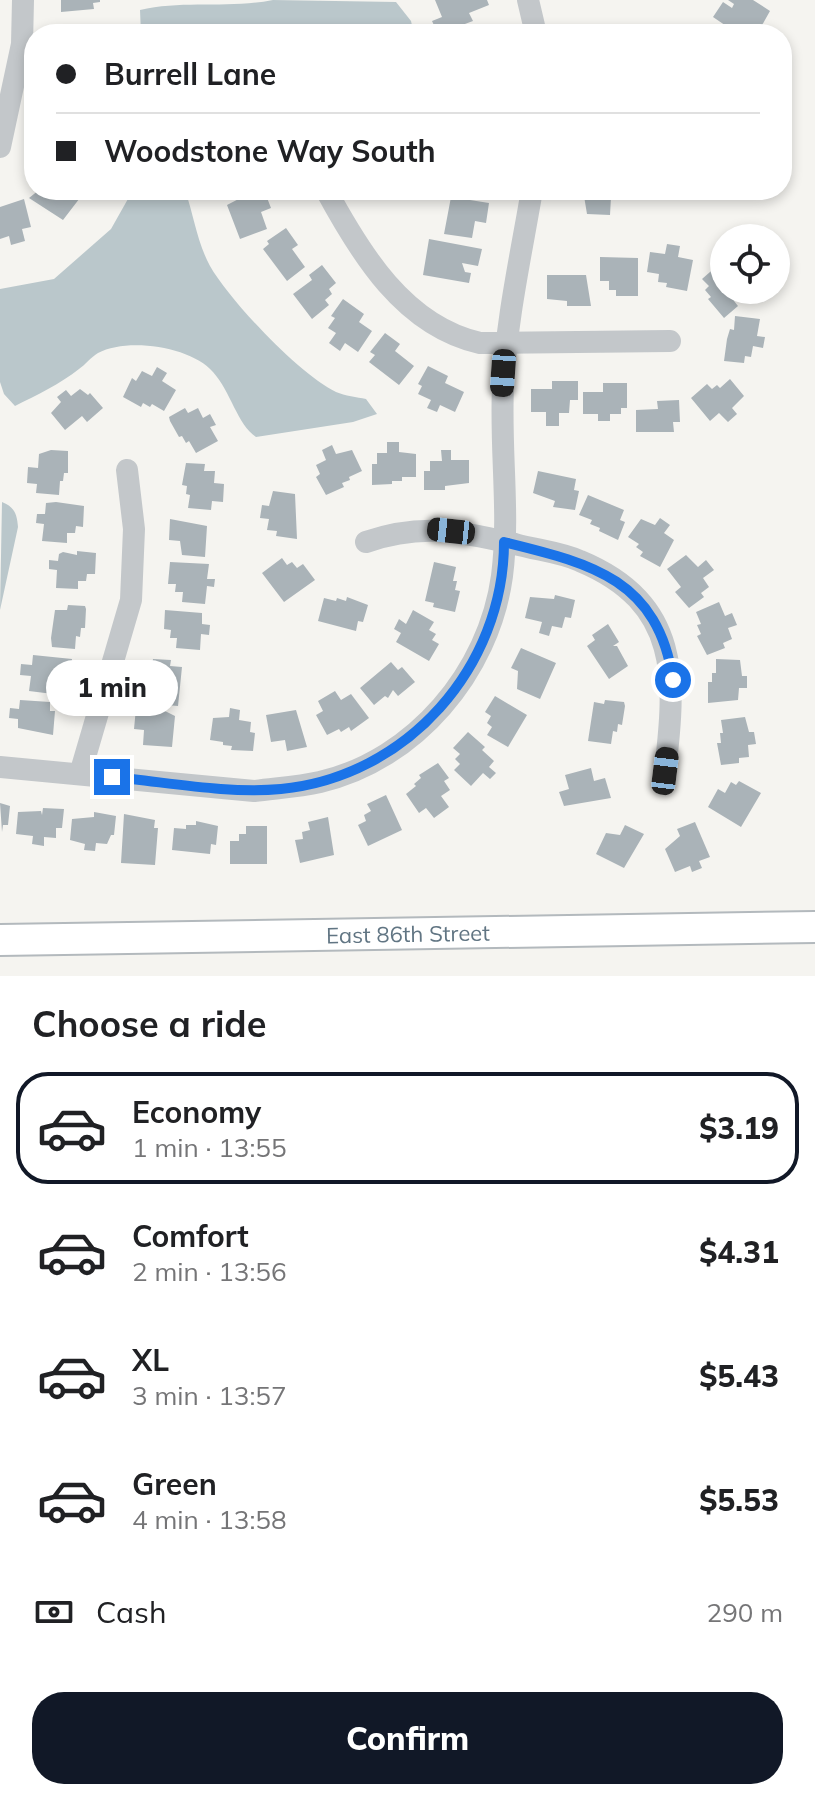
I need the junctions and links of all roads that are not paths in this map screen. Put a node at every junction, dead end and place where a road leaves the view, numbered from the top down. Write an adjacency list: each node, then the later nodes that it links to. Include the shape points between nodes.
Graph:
1 (23, 0): 4 (street, via 22,44)
2 (533, 1): 3 (street)
3 (535, 24)
4 (0, 147)
5 (332, 200): 8 (street, via 360,251 400,297 460,338)
6 (530, 200): 8 (street)
7 (670, 341): 8 (street)
8 (506, 344): 11 (street)
9 (127, 470): 14 (street, via 135,538 131,600)
10 (366, 542): 11 (street, via 417,529)
11 (504, 542): 13 (street, via 596,568 646,611 662,640 673,680); 14 (street, via 495,607 470,669 435,715 389,752 344,774 254,791)
12 (0, 767): 14 (street)
13 (665, 771)
14 (80, 774)
15 (815, 927): 16 (street, East 86th Street)
16 (0, 940)

